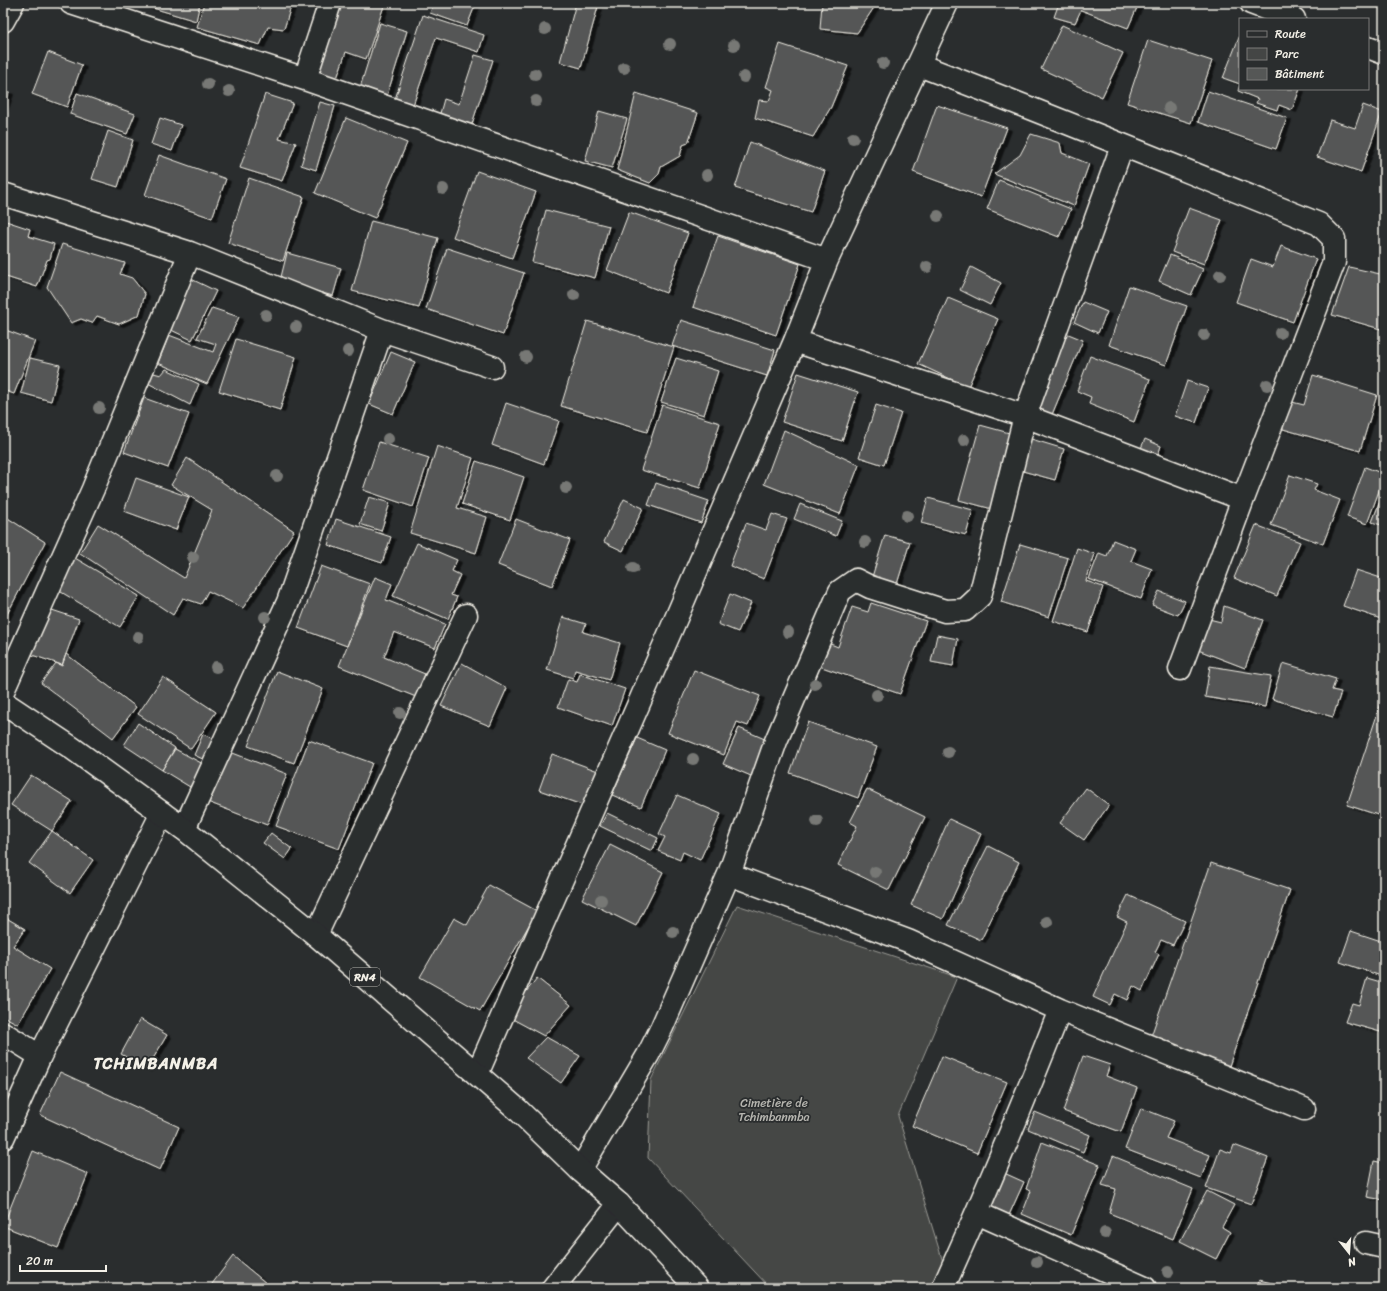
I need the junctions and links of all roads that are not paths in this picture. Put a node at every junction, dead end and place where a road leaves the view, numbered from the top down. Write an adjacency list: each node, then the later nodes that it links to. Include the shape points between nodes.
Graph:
1 (13, 3): 7 (main road)
2 (71, 3): 11 (main road)
3 (330, 3): 11 (main road)
4 (947, 3): 10 (main road)
5 (1251, 3): 6 (main road)
6 (1291, 18)
7 (3, 21)
8 (1369, 47): 9 (main road)
9 (1384, 53)
10 (919, 65): 12 (main road); 15 (main road)
11 (305, 79): 15 (main road)
12 (1122, 146): 19 (main road); 20 (main road, via 1319,224 1334,240 1334,262)
13 (3, 194): 14 (main road)
14 (190, 253): 16 (main road); 23 (main road, via 93,489)
15 (827, 260): 17 (main road)
16 (382, 330): 18 (main road); 26 (main road, via 288,602)
17 (795, 341): 19 (main road); 32 (main road)
18 (492, 367)
19 (1025, 416): 20 (main road); 27 (main road, via 980,596 965,610 945,611 870,587 856,580 840,590 776,741)
20 (1243, 499): 22 (main road)
21 (466, 615): 28 (main road)
22 (1180, 669)
23 (3, 691)
24 (3, 702): 25 (main road, RN4)
25 (162, 813): 26 (main road, RN4); 31 (main road)
26 (184, 829): 28 (main road, RN4)
27 (729, 874): 29 (main road, via 908,941); 35 (main road, via 648,1055)
28 (316, 935): 32 (main road, RN4)
29 (1060, 1010): 33 (main road); 37 (main road)
30 (3, 1033): 31 (main road)
31 (40, 1056): 34 (main road)
32 (477, 1074): 35 (main road, RN4)
33 (1304, 1109)
34 (3, 1138)
35 (580, 1170): 36 (main road, RN4)
36 (619, 1204): 38 (main road); 39 (main road, RN4)
37 (978, 1213): 40 (main road); 41 (main road)
38 (553, 1288)
39 (697, 1288)
40 (944, 1288)
41 (1145, 1288)

